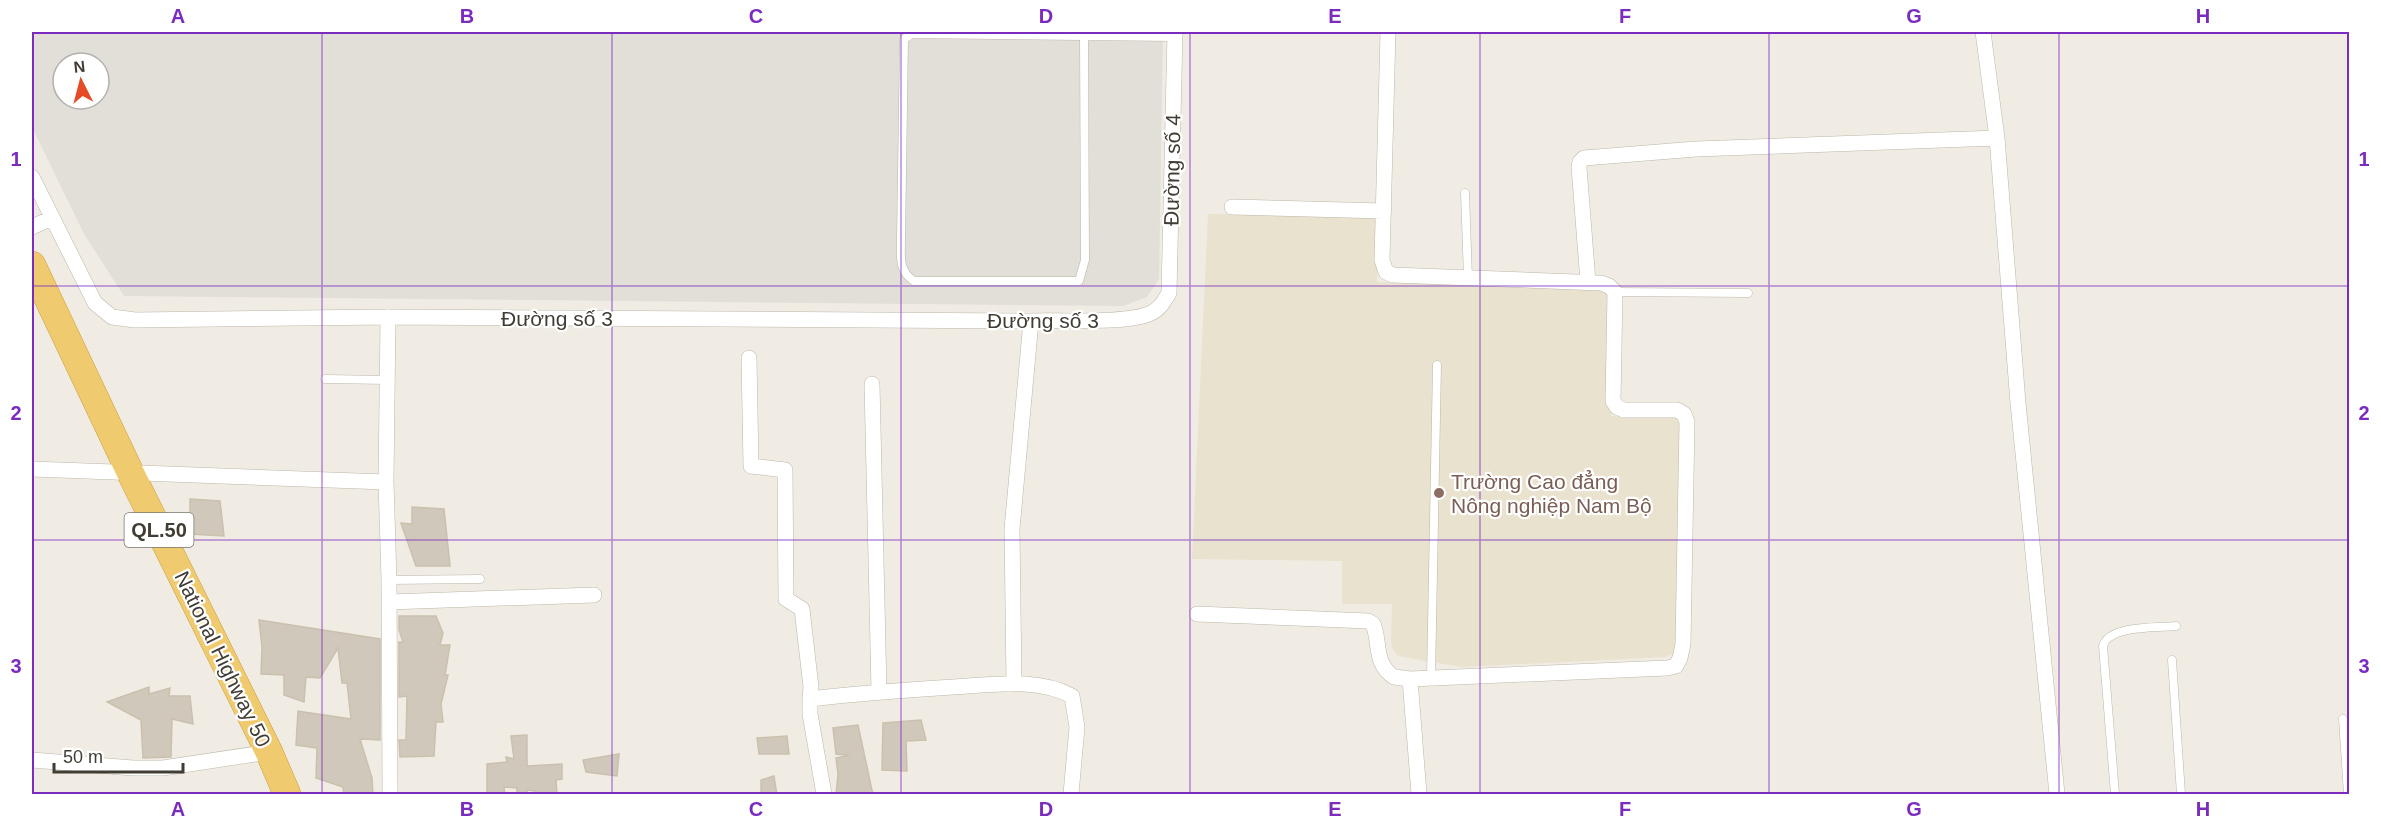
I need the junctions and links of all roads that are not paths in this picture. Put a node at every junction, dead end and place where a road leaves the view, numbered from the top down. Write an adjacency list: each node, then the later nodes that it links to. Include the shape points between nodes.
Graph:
1 (1388, 32): 9 (street)
2 (1983, 32): 5 (street)
3 (1174, 34): 4 (lane); 17 (street, Đường số 4, via 1169,293)
4 (1084, 36): 4 (lane, via 1085,260 1079,281 914,281 906,276 901,266 904,39 912,34)
5 (1997, 138): 14 (street, via 1696,149 1584,158 1579,167); 48 (street, via 2018,403)
6 (32, 177): 10 (street, Đường số 3)
7 (1466, 193): 13 (lane)
8 (1232, 207): 9 (street)
9 (1384, 211): 13 (street, via 1386,272)
10 (52, 218): 11 (street); 18 (street, Đường số 3, via 95,303 112,317)
11 (32, 227)
12 (32, 265): 26 (highway, National Highway 50 / QL.50)
13 (1468, 278): 14 (street)
14 (1588, 282): 15 (street, via 1610,286)
15 (1615, 292): 16 (lane); 35 (street, via 1613,401 1624,410 1677,410 1687,422 1680,658 1676,666 1667,668)
16 (1748, 293)
17 (1161, 306): 19 (street, Đường số 3, via 1133,319)
18 (388, 317): 19 (street, Đường số 3); 23 (street)
19 (1031, 321): 37 (street, via 1012,528)
20 (749, 358): 39 (street, via 751,466 785,470 786,599 802,609)
21 (1437, 366): 35 (lane)
22 (324, 379): 23 (lane)
23 (388, 380): 27 (street)
24 (872, 384): 38 (street)
25 (32, 469): 26 (street)
26 (130, 472): 27 (street); 41 (highway, National Highway 50 / QL.50)
27 (386, 482): 29 (street)
28 (480, 579): 29 (lane)
29 (389, 580): 31 (street)
30 (594, 595): 31 (street)
31 (389, 602): 44 (street)
32 (1197, 614): 36 (street, via 1368,621 1376,629 1377,651 1388,674)
33 (2176, 626): 49 (lane, via 2121,631 2105,639)
34 (2172, 660): 50 (lane)
35 (1431, 677): 36 (street)
36 (1410, 679): 47 (street)
37 (1014, 684): 38 (street); 46 (street, via 1046,687 1072,696 1077,727)
38 (879, 691): 39 (street)
39 (810, 699): 45 (street)
40 (2343, 719): 51 (lane)
41 (269, 752): 42 (street, via 163,768); 43 (highway, National Highway 50 / QL.50)
42 (32, 760)
43 (287, 795)
44 (390, 795)
45 (824, 795)
46 (1071, 795)
47 (1419, 795)
48 (2057, 795)
49 (2115, 795)
50 (2181, 795)
51 (2348, 795)

